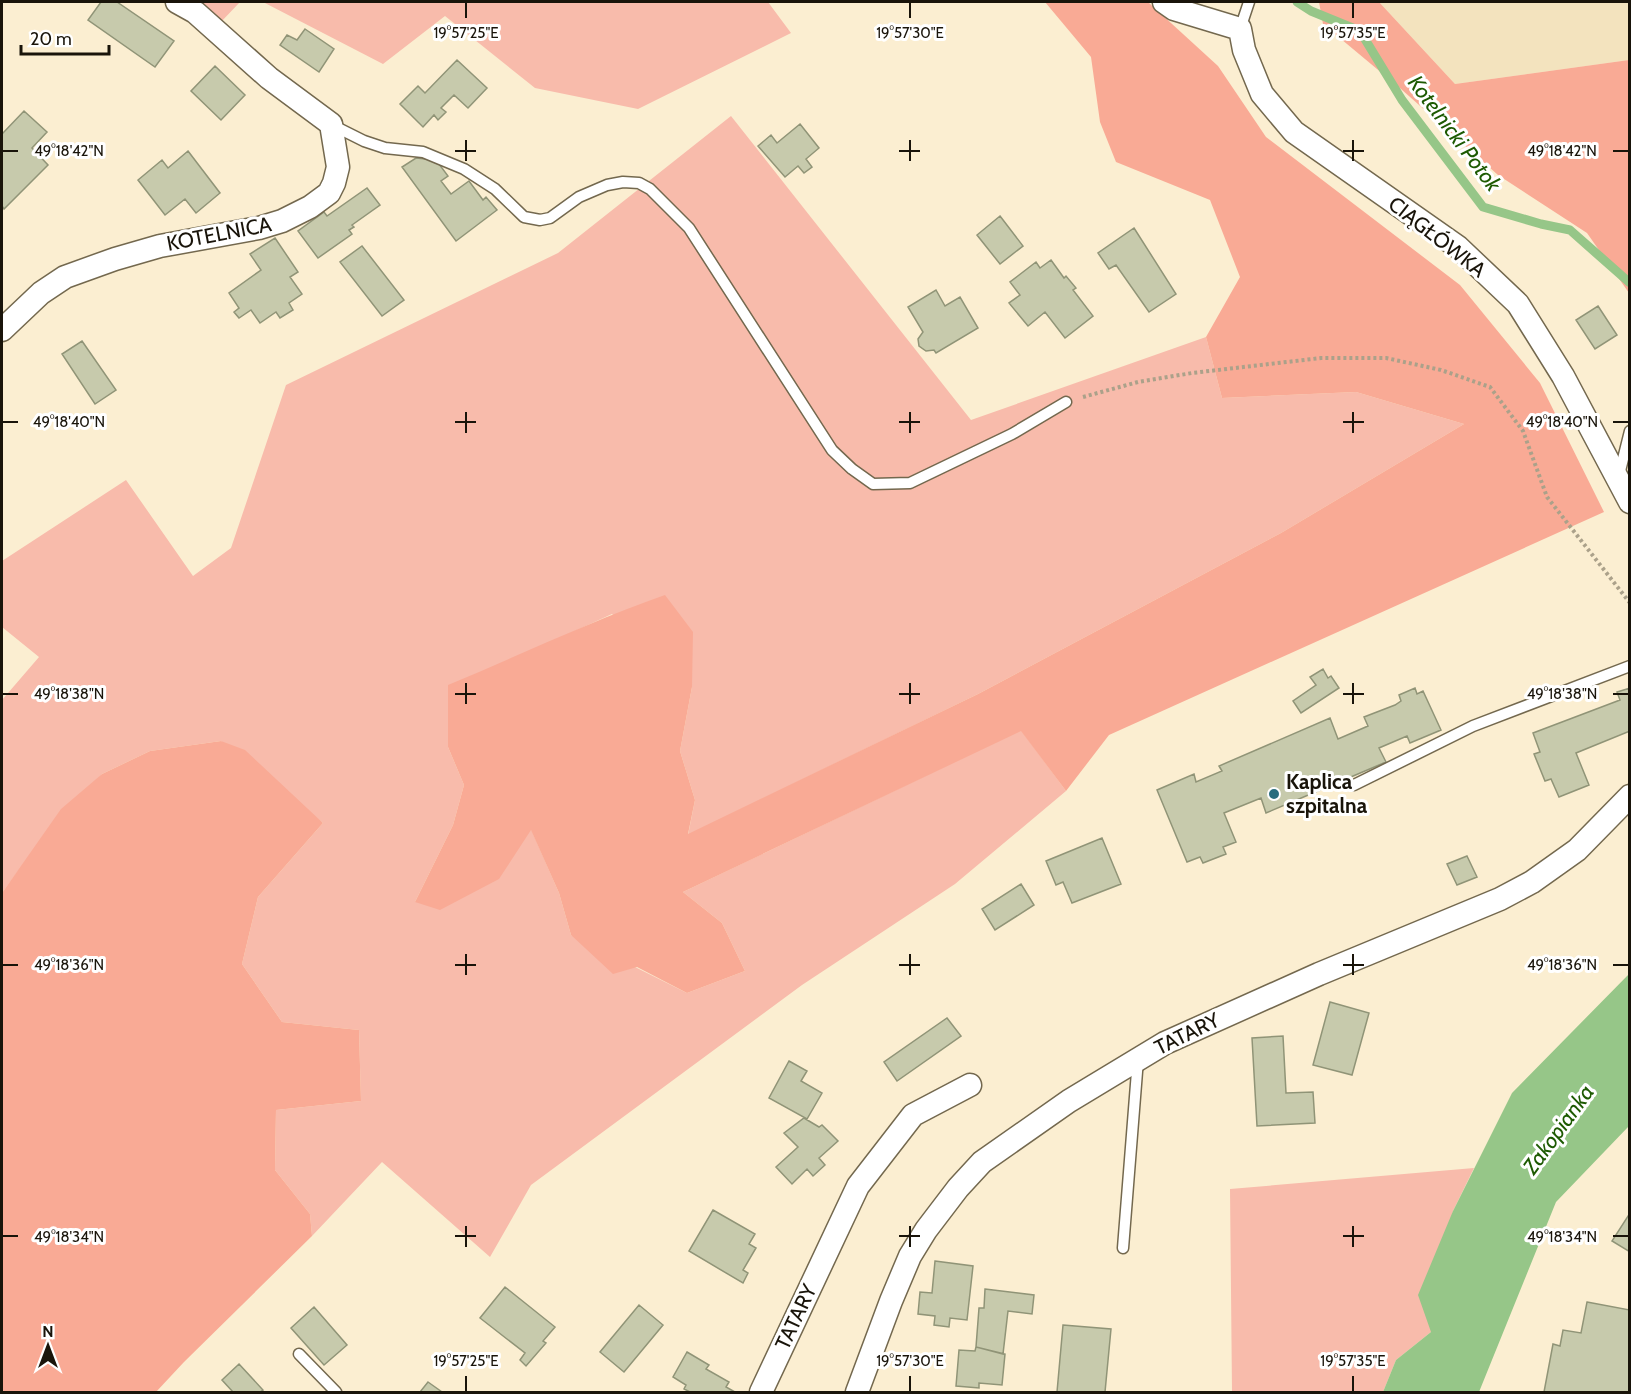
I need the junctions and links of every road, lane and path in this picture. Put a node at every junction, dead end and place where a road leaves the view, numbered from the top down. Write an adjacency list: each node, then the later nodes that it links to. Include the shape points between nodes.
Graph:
1 (177, 2): 5 (street, via 195,12 269,78)
2 (1164, 2): 4 (street, via 1174,9)
3 (1249, 2): 4 (lane)
4 (1240, 29): 9 (street, CIĄGŁÓWKA, via 1262,94 1294,132 1458,247 1518,304)
5 (332, 124): 6 (street, KOTELNICA, via 338,167 334,183 329,193 310,207 259,228 160,246 65,277 41,293); 7 (lane, via 386,148 423,152 464,169 495,189 524,217 550,218 579,197 607,185 639,183 650,189 689,228 832,450 873,484 910,483 1012,434)
6 (2, 330)
7 (1066, 402): 11 (path, via 1138,382 1321,358 1386,358 1441,370 1490,387 1524,431 1547,497)
8 (1629, 431): 9 (lane)
9 (1618, 477): 10 (street, CIĄGŁÓWKA)
10 (1629, 502)
11 (1629, 603)
12 (1629, 666): 13 (lane, via 1473,726)
13 (1354, 785)
14 (1629, 796): 15 (street, TATARY, via 1576,850 1532,882 1226,1015)
15 (1138, 1058): 17 (lane); 21 (street, TATARY, via 982,1162 958,1188 910,1256)
16 (970, 1085): 20 (street, TATARY, via 913,1116 858,1186)
17 (1123, 1248)
18 (298, 1354): 19 (lane)
19 (336, 1392)
20 (761, 1392)
21 (857, 1392)

